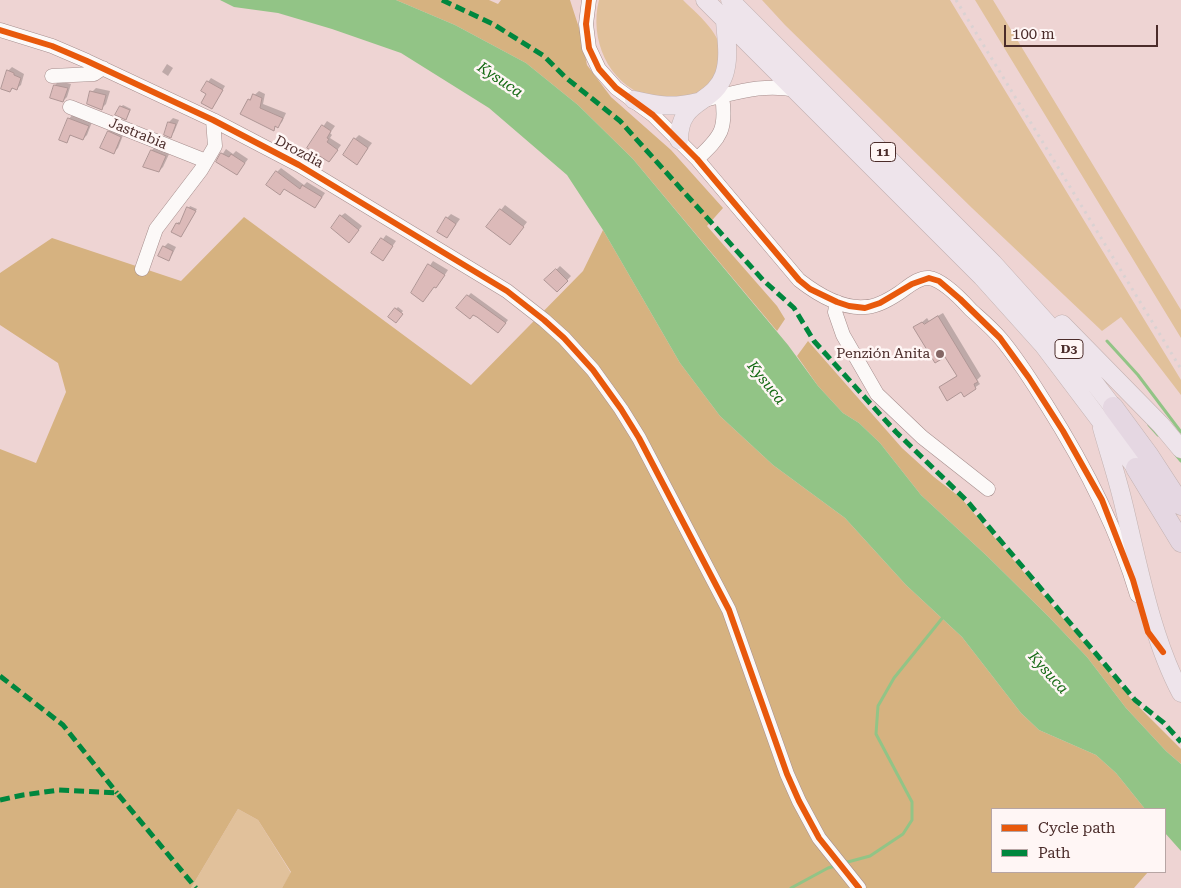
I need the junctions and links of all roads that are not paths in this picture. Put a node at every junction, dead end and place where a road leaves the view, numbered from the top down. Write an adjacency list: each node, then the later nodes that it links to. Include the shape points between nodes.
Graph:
1 (590, 0): 10 (street, via 586,24 589,48 599,69 616,88)
2 (705, 0): 4 (main road, 11)
3 (730, 0): 18 (main road, 11)
4 (725, 20): 8 (main road, 11); 11 (main road, via 728,52 723,77 715,90)
5 (0, 30): 6 (street, Drozdia, via 52,46)
6 (103, 68): 7 (street, via 94,74); 13 (street, Drozdia)
7 (52, 76)
8 (796, 90): 9 (street, via 764,87); 20 (main road, 11, via 982,277)
9 (722, 96): 11 (street); 15 (street, via 725,116 722,130 714,144)
10 (634, 100): 11 (main road, via 664,106); 14 (street)
11 (699, 102): 14 (main road, via 682,119)
12 (70, 107): 16 (street, Jastrabia)
13 (213, 120): 16 (street, via 215,146); 28 (street, Drozdia, via 324,179 500,286 564,338 593,370 639,438 729,610 799,801 819,838)
14 (679, 140): 15 (street)
15 (697, 159): 19 (street, via 799,280)
16 (206, 161): 17 (street, via 156,229)
17 (142, 269)
18 (1021, 294): 20 (main road, D3, via 1056,333); 21 (main road, via 1037,298)
19 (837, 302): 23 (street, via 835,312 843,335 878,394 922,437); 26 (street, via 865,308 929,278 939,281 1000,338 1063,430 1102,500 1148,632)
20 (1107, 412): 22 (main road, D3); 24 (highway, D3, via 1149,456); 26 (main road, via 1122,494)
21 (1181, 449)
22 (1136, 468): 25 (highway, D3)
23 (988, 489)
24 (1181, 504)
25 (1181, 542)
26 (1163, 652): 27 (main road)
27 (1181, 692)
28 (859, 888)

